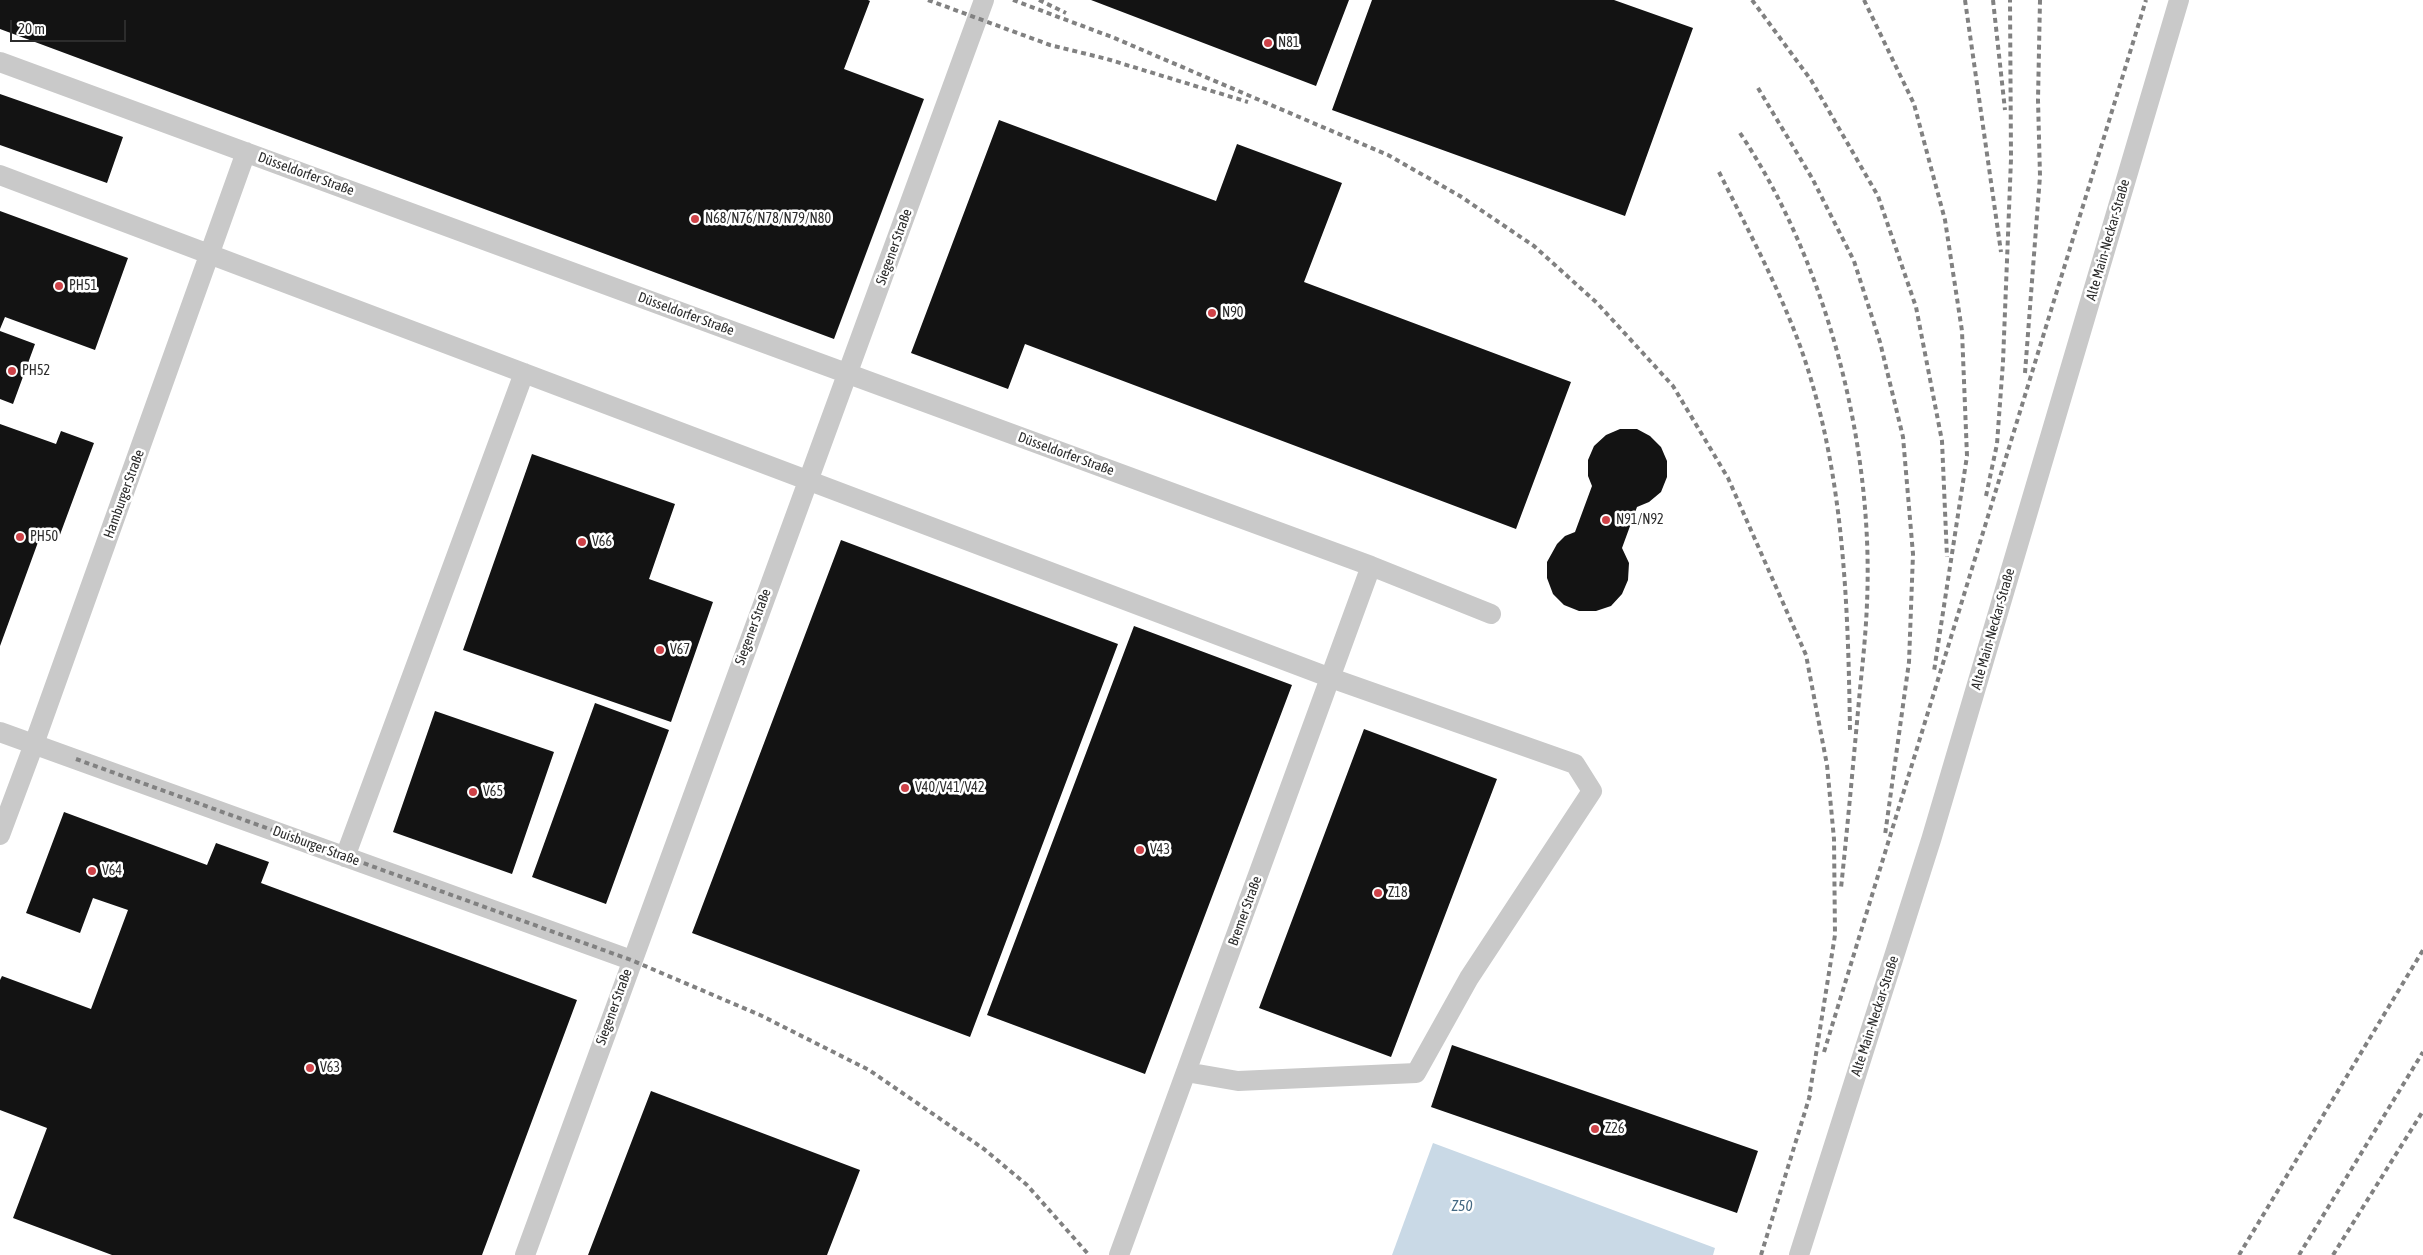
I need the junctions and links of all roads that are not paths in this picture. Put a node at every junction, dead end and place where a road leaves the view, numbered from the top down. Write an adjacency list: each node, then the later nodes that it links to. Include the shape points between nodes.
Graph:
1 (984, 0): 8 (lane, Siegener Straße)
2 (2179, 0): 21 (lane, Alte Main-Neckar-Straße, via 1931,840)
3 (0, 62): 4 (lane, Düsseldorfer Straße)
4 (246, 152): 6 (lane, Hamburger Straße); 8 (lane, Düsseldorfer Straße)
5 (0, 175): 6 (lane)
6 (210, 254): 7 (lane); 14 (lane, Hamburger Straße)
7 (524, 373): 9 (lane); 16 (lane)
8 (848, 373): 9 (lane, Siegener Straße); 10 (lane, Düsseldorfer Straße)
9 (807, 480): 12 (lane); 17 (lane, Siegener Straße)
10 (1371, 566): 11 (lane, Düsseldorfer Straße); 12 (lane, Bremer Straße)
11 (1491, 614)
12 (1331, 678): 18 (lane, Bremer Straße); 18 (lane, via 1575,764 1592,790 1469,978 1416,1073 1238,1081)
13 (0, 732): 14 (lane, Duisburger Straße)
14 (34, 744): 15 (lane, Hamburger Straße); 16 (lane, Duisburger Straße)
15 (0, 835)
16 (345, 857): 17 (lane, Duisburger Straße)
17 (631, 960): 19 (lane, Siegener Straße)
18 (1186, 1072): 20 (lane, Bremer Straße)
19 (525, 1255)
20 (1119, 1255)
21 (1799, 1255)

